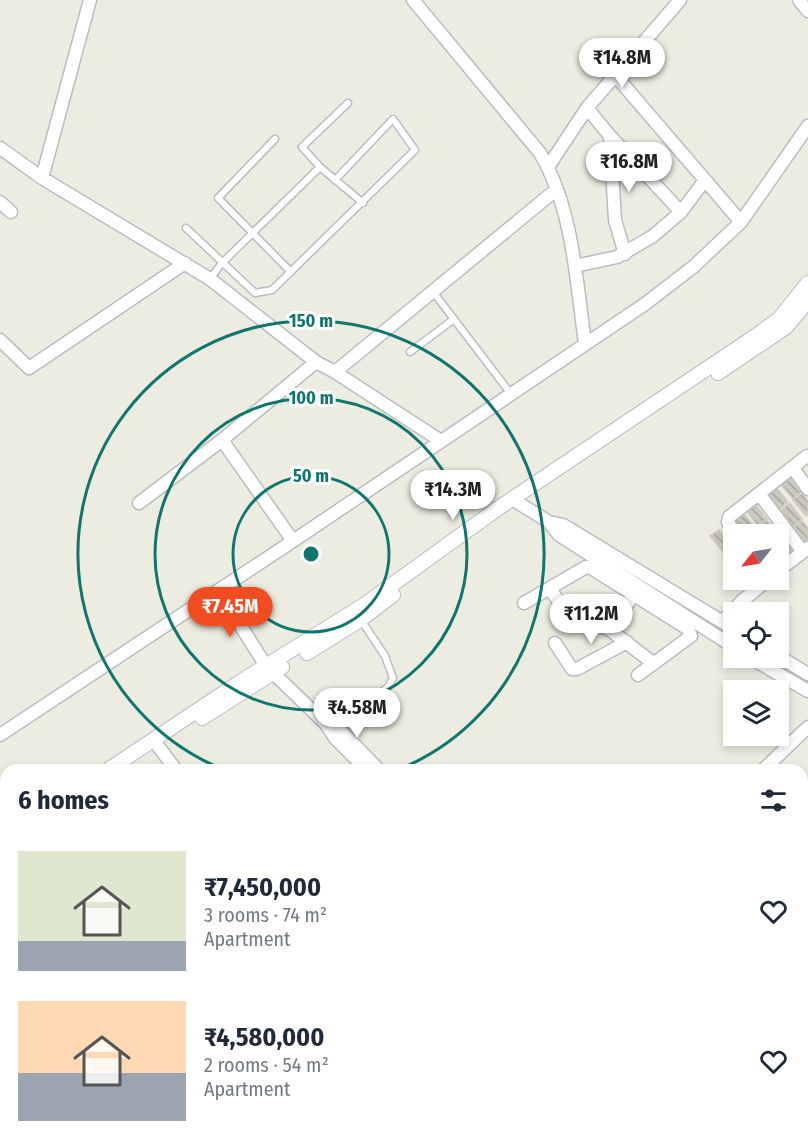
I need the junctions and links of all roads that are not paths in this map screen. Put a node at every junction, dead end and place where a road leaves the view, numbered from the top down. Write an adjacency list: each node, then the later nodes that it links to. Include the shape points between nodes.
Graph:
1 (90, 0): 15 (street)
2 (680, 0): 6 (street)
3 (799, 0): 5 (street)
4 (419, 2): 14 (street)
5 (808, 11)
6 (615, 75): 8 (street); 17 (street)
7 (348, 103): 13 (lane, via 302,147)
8 (587, 108): 10 (street); 14 (street)
9 (808, 126): 23 (street)
10 (610, 136): 22 (street); 26 (street, via 615,220)
11 (275, 139): 25 (lane, via 218,198)
12 (0, 148): 15 (street)
13 (320, 167): 16 (lane); 25 (lane)
14 (548, 167): 18 (street)
15 (42, 178): 27 (street)
16 (335, 180): 20 (lane); 20 (lane, via 393,119 416,150)
17 (705, 180): 22 (street); 23 (street)
18 (557, 189): 29 (street); 40 (street)
19 (0, 202): 21 (street)
20 (363, 203): 30 (lane)
21 (11, 212)
22 (681, 212): 26 (street)
23 (741, 222): 37 (street, via 693,267)
24 (186, 228): 28 (lane)
25 (252, 234): 28 (lane); 30 (lane)
26 (625, 254): 29 (street)
27 (185, 263): 31 (street); 36 (street, via 29,368)
28 (222, 263): 30 (lane, via 255,293 272,290); 31 (lane)
29 (575, 266): 37 (street)
30 (291, 272)
31 (210, 279): 39 (street)
32 (808, 283): 48 (street, via 779,319)
33 (436, 297): 35 (lane)
34 (806, 308): 48 (street, via 765,342)
35 (454, 319): 38 (lane); 41 (lane)
36 (0, 340)
37 (585, 343): 41 (street)
38 (410, 352)
39 (316, 362): 40 (street); 42 (street)
40 (335, 372): 43 (street)
41 (511, 394): 43 (street)
42 (222, 440): 49 (street); 51 (street)
43 (441, 441): 51 (street)
44 (807, 456): 45 (street)
45 (793, 468): 46 (street); 47 (street)
46 (808, 489)
47 (760, 495): 50 (street, via 729,517); 52 (street)
48 (516, 501): 54 (street, via 549,522 563,525); 59 (street); 68 (street)
49 (139, 503)
50 (729, 524)
51 (293, 541): 57 (street)
52 (805, 550): 53 (street)
53 (789, 562)
54 (640, 586): 55 (street, via 585,567); 60 (street); 61 (street); 62 (street); 65 (street, via 691,633)
55 (550, 589): 58 (street); 61 (street, via 562,606)
56 (755, 590): 60 (street)
57 (213, 594): 68 (street, via 232,612); 74 (street)
58 (524, 603)
59 (360, 620): 68 (street); 72 (lane, via 385,656 393,678 388,687)
60 (722, 622)
61 (610, 630): 64 (street)
62 (723, 640)
63 (555, 642): 64 (street, via 572,669 577,669)
64 (627, 642): 65 (street)
65 (653, 663): 70 (street)
66 (789, 663): 69 (street)
67 (768, 668): 71 (street)
68 (269, 670): 72 (street); 75 (street); 76 (street)
69 (808, 674)
70 (638, 675)
71 (808, 691)
72 (330, 726): 79 (street, via 335,738); 80 (street, via 341,731)
73 (808, 727): 81 (street)
74 (0, 735)
75 (158, 746): 77 (street); 78 (street)
76 (118, 764)
77 (132, 764)
78 (172, 764)
79 (359, 764)
80 (373, 764)
81 (769, 764)

